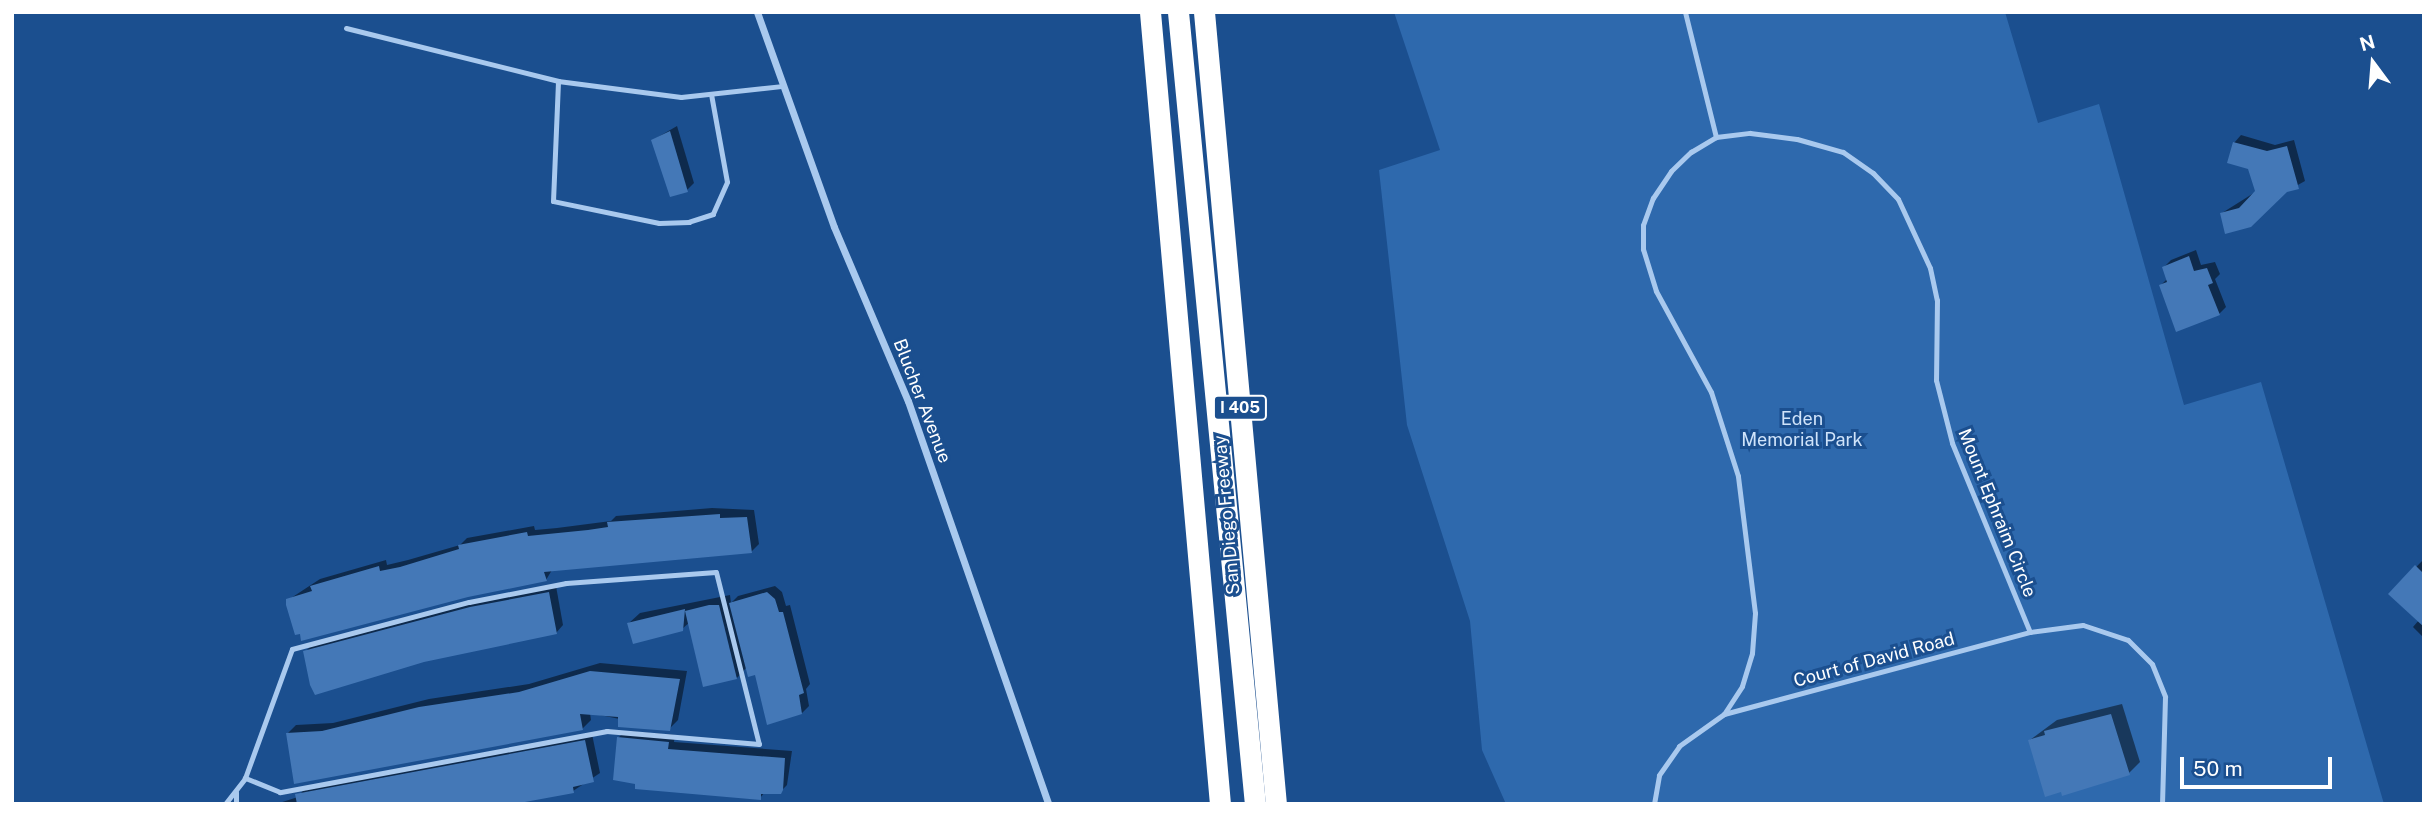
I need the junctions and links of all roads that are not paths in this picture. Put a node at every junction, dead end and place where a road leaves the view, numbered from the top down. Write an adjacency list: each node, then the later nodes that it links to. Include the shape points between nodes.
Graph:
1 (757, 12): 8 (street, Blucher Avenue)
2 (1150, 12): 18 (highway, San Diego Freeway / I 405)
3 (1178, 12): 19 (highway)
4 (1204, 12): 20 (highway, San Diego Freeway / I 405)
5 (1685, 12): 10 (lane)
6 (346, 28): 7 (lane)
7 (558, 80): 9 (lane, via 627,92); 9 (lane, via 553,201 659,223 689,222 713,214 727,182)
8 (783, 86): 9 (lane); 17 (street, Blucher Avenue, via 834,227 908,401)
9 (711, 94)
10 (1716, 137): 11 (lane, Mount Ephraim Circle, via 1750,133 1797,139 1843,152 1873,173 1898,199 1930,268 1937,300 1936,380 1952,443); 12 (lane, Mount Ephraim Circle, via 1691,152 1653,198 1643,225 1643,249 1656,291 1711,392 1738,476 1754,626 1742,686)
11 (2030, 632): 12 (lane, Court of David Road); 22 (lane, Court of David Road, via 2083,625 2128,640 2152,664 2165,697)
12 (1724, 714): 21 (lane, via 1679,746 1659,775)
13 (245, 778): 13 (lane, via 292,649 469,602 566,583 716,572 759,744 607,732 280,793); 14 (lane)
14 (236, 792): 15 (lane); 16 (lane)
15 (225, 804)
16 (236, 804)
17 (1048, 804)
18 (1220, 804)
19 (1255, 804)
20 (1276, 804)
21 (1654, 804)
22 (2162, 804)

